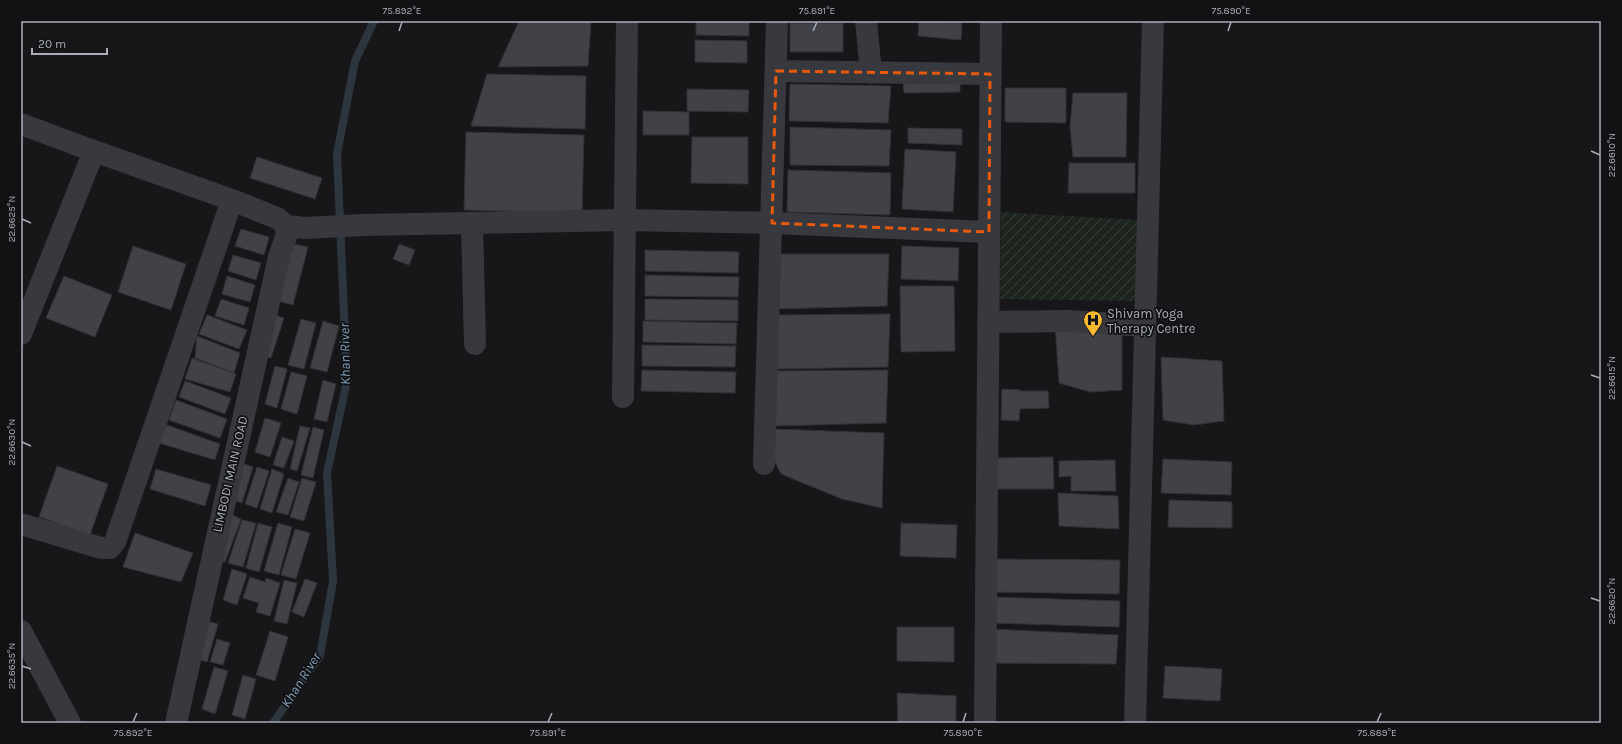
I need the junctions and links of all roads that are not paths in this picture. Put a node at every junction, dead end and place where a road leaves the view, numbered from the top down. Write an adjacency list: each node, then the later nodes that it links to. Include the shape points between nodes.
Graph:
1 (627, 21): 12 (street)
2 (778, 21): 6 (street)
3 (866, 21): 7 (street)
4 (991, 21): 8 (street)
5 (1153, 21): 18 (street)
6 (776, 71): 7 (street); 14 (street)
7 (871, 73): 8 (street)
8 (990, 74): 16 (street)
9 (21, 124): 10 (street)
10 (94, 151): 11 (street); 19 (street)
11 (232, 200): 15 (street, via 277,218); 23 (street, via 115,542 110,548 101,548)
12 (626, 220): 13 (street); 14 (street); 21 (street)
13 (472, 223): 15 (street, via 304,228); 20 (street)
14 (772, 223): 16 (street); 22 (street)
15 (287, 226): 26 (street, LIMBODI MAIN ROAD)
16 (989, 232): 17 (street)
17 (988, 322): 18 (street, via 1068,321); 27 (street)
18 (1146, 326): 28 (street)
19 (21, 334)
20 (475, 344)
21 (623, 397)
22 (764, 464)
23 (21, 524)
24 (21, 631): 25 (street)
25 (70, 723)
26 (176, 723)
27 (985, 723)
28 (1135, 723)

